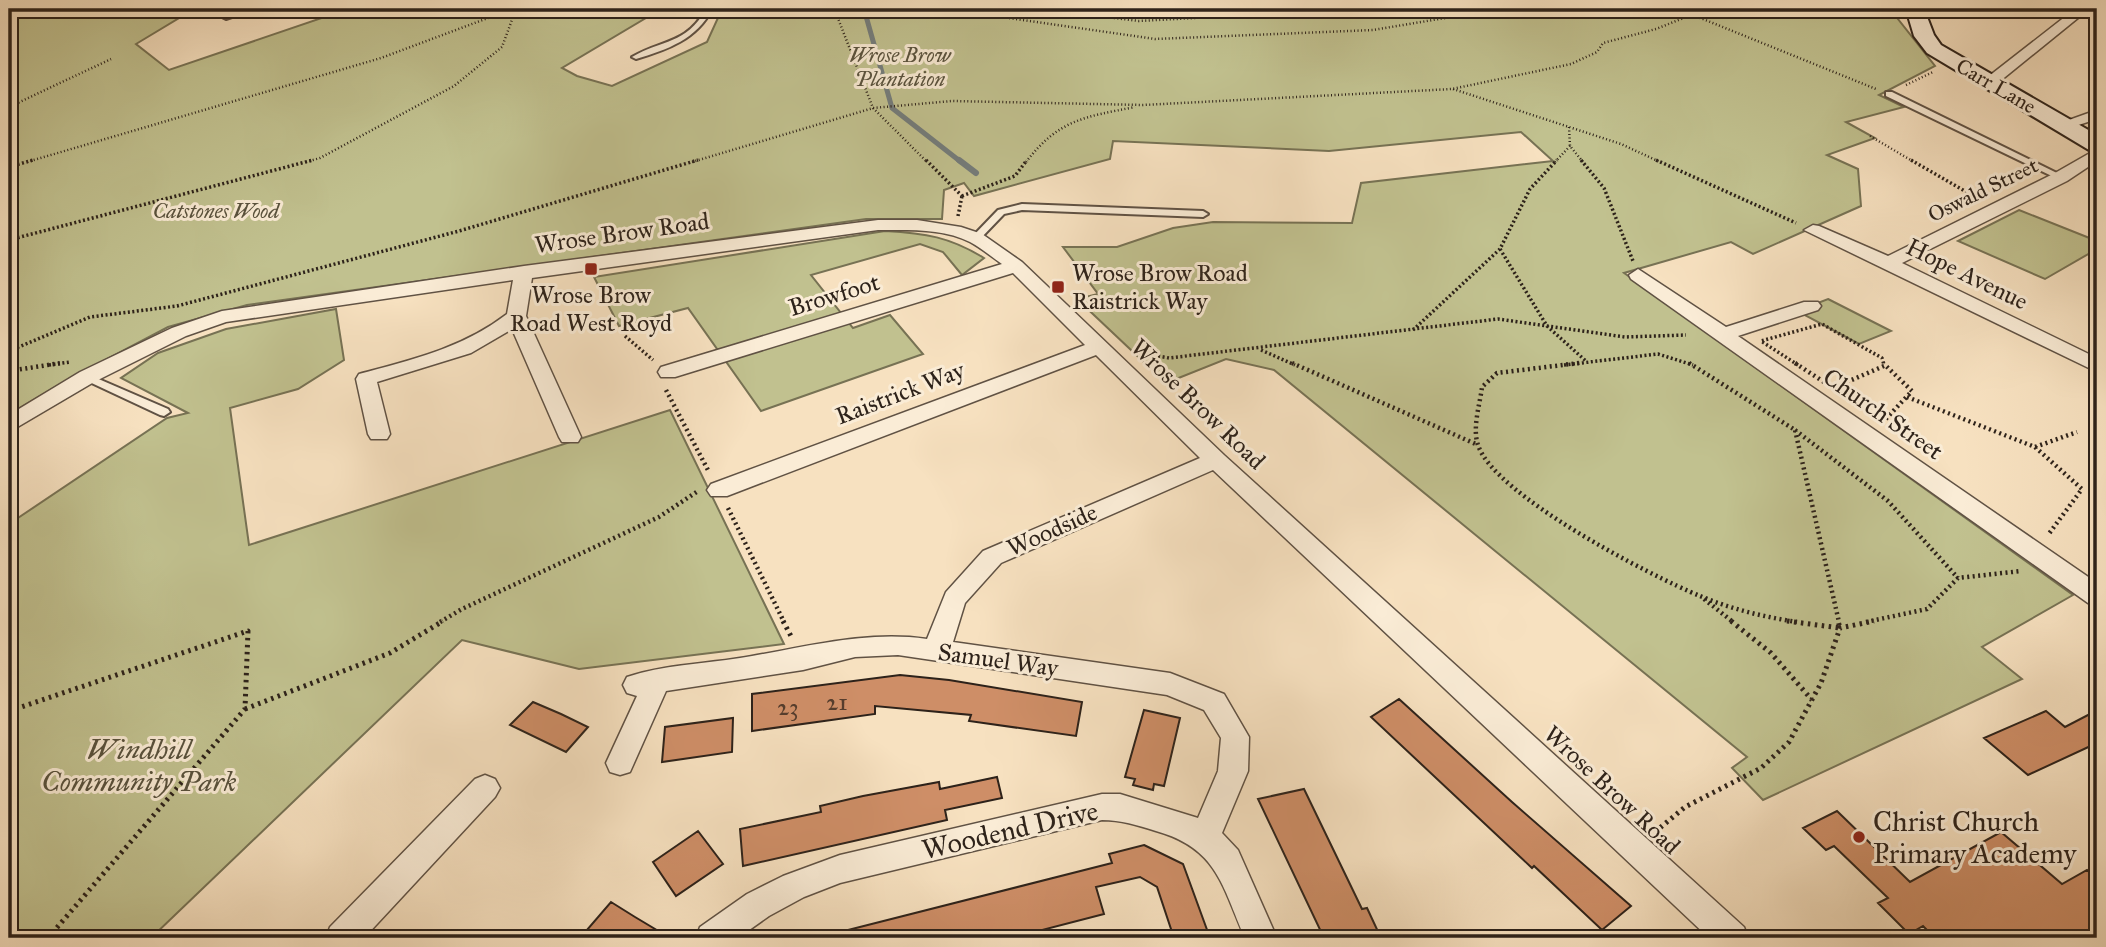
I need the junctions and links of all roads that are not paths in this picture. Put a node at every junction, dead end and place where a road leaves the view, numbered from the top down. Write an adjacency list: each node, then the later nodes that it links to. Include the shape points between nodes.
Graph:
1 (251, 9): 5 (lane)
2 (709, 9): 6 (lane, via 684,38)
3 (1915, 9): 7 (street, Carr Lane, via 1934,49)
4 (2083, 9): 7 (street)
5 (226, 17)
6 (636, 57)
7 (1989, 83): 12 (street, Carr Lane)
8 (1889, 94): 10 (lane)
9 (2097, 114): 12 (street)
10 (1940, 118): 11 (lane); 15 (lane)
11 (1924, 122)
12 (2063, 125): 13 (street, Carr Lane)
13 (2097, 145)
14 (2097, 154): 15 (street, Oswald Street)
15 (2061, 177): 19 (street, Oswald Street)
16 (1203, 214): 18 (lane, via 1022,207 1001,212)
17 (1813, 230): 19 (street, Hope Avenue)
18 (976, 238): 20 (street, Wrose Brow Road); 21 (street, Wrose Brow Road, via 917,225 878,225)
19 (1888, 263): 27 (street, Hope Avenue)
20 (1016, 266): 26 (street, Wrose Brow Road); 28 (street, Browfoot)
21 (524, 272): 24 (street); 29 (street, Wrose Brow Road, via 222,317)
22 (1638, 275): 25 (street, Church Street)
23 (1811, 306): 25 (street)
24 (516, 316): 32 (street, via 467,349 366,379); 33 (street)
25 (1724, 334): 36 (street, Church Street)
26 (1100, 346): 34 (street, Wrose Brow Road); 35 (street, Raistrick Way)
27 (2097, 366)
28 (667, 372)
29 (87, 377): 30 (lane); 31 (street, Wrose Brow Road)
30 (164, 412)
31 (9, 425)
32 (379, 434)
33 (570, 438)
34 (1216, 460): 37 (street, Woodside, via 992,557 967,578 944,617); 44 (street, Wrose Brow Road)
35 (712, 489)
36 (2097, 596)
37 (938, 651): 38 (street, Samuel Way, via 898,645 855,647 647,684); 40 (street, Samuel Way, via 1170,684 1214,702 1235,737 1233,771)
38 (620, 763)
39 (485, 788): 41 (street)
40 (1205, 836): 42 (street, Woodend Drive, via 1120,807 1102,807 841,869 758,905); 43 (street, Woodend Drive, via 1227,860)
41 (342, 938)
42 (712, 938)
43 (1262, 938)
44 (1732, 938)

